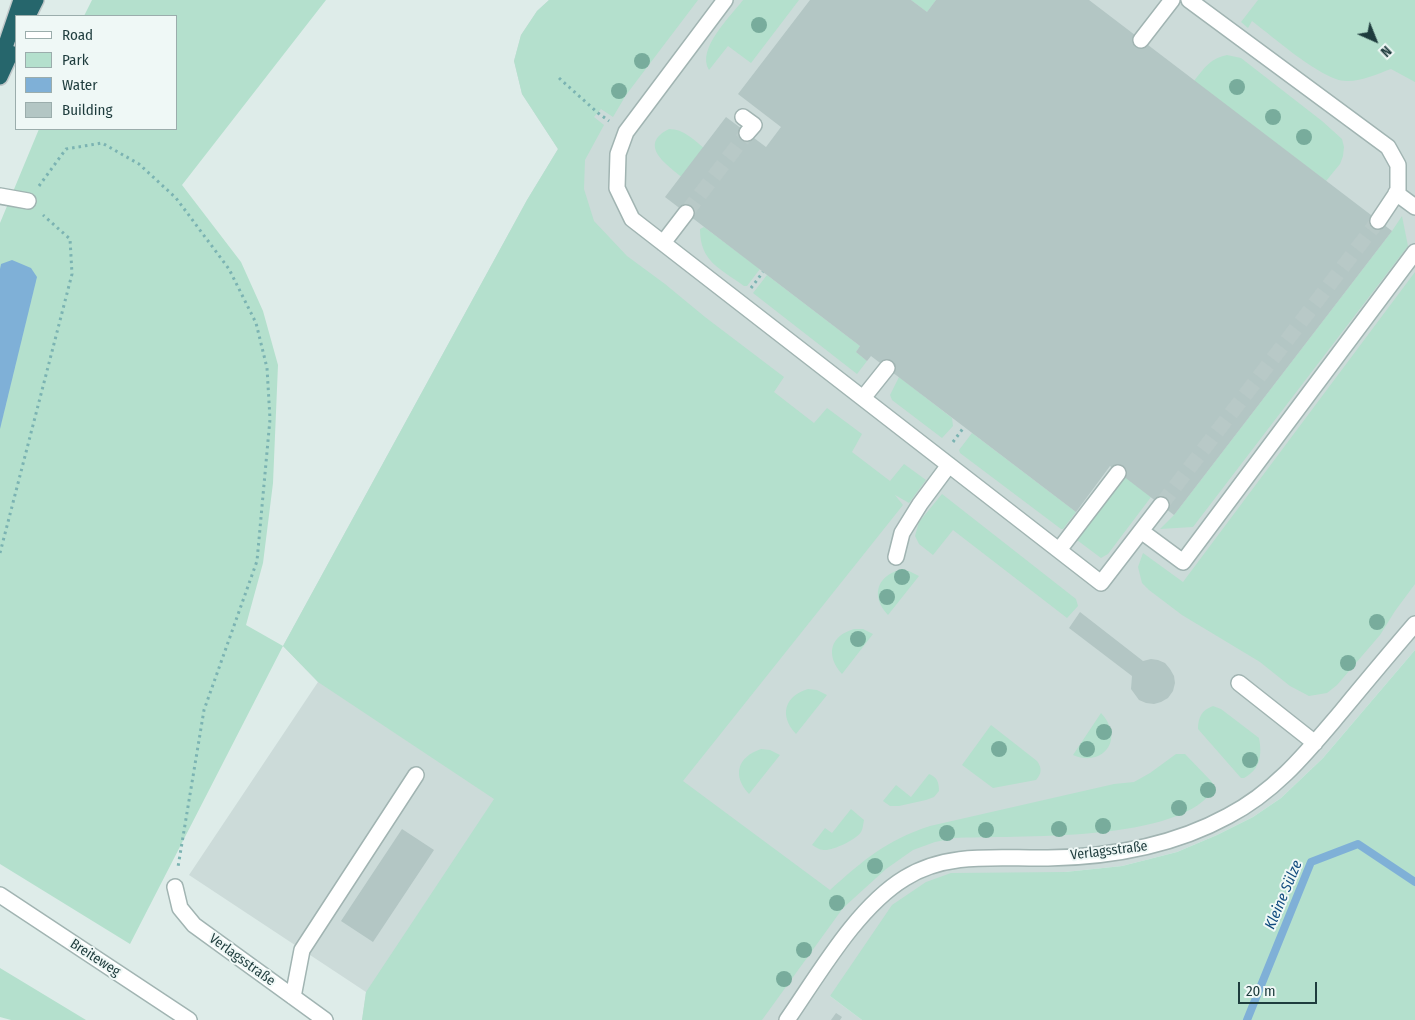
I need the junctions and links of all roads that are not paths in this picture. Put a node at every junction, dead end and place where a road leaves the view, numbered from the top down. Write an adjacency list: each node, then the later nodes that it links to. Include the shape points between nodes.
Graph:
1 (21, 0): 6 (highway)
2 (36, 0): 7 (highway)
3 (725, 0): 21 (street, via 626,132 618,154 617,188 632,219)
4 (1172, 0): 9 (street)
5 (1189, 0): 15 (street, via 1388,147 1398,165)
6 (16, 15)
7 (28, 15)
8 (15, 18): 11 (highway)
9 (1141, 40)
10 (15, 44): 12 (highway)
11 (0, 62)
12 (0, 77)
13 (743, 117): 14 (street, via 754,125)
14 (747, 133)
15 (1396, 193): 18 (street); 20 (street)
16 (0, 196): 17 (street)
17 (28, 201)
18 (1415, 207)
19 (686, 213): 21 (street)
20 (1378, 221)
21 (663, 244): 24 (street)
22 (1415, 252): 28 (street, via 1183,562)
23 (886, 368): 24 (street)
24 (863, 398): 25 (street)
25 (949, 465): 29 (street); 30 (street, via 902,534)
26 (1118, 473): 29 (street)
27 (1161, 505): 28 (street)
28 (1141, 531): 29 (street, via 1101,583)
29 (1059, 550)
30 (896, 557)
31 (1415, 624): 33 (street, Verlagsstraße)
32 (1239, 683): 33 (street)
33 (1315, 743): 40 (street, Verlagsstraße, via 1275,786 1248,805 1227,817 1155,845 1100,855 976,857 928,866 905,878 883,894 860,919)
34 (416, 775): 37 (street, via 302,950)
35 (174, 887): 37 (street, Verlagsstraße, via 180,908 194,925)
36 (0, 895): 38 (street, Breiteweg)
37 (293, 997): 39 (street, Verlagsstraße)
38 (189, 1020)
39 (325, 1020)
40 (787, 1020)

